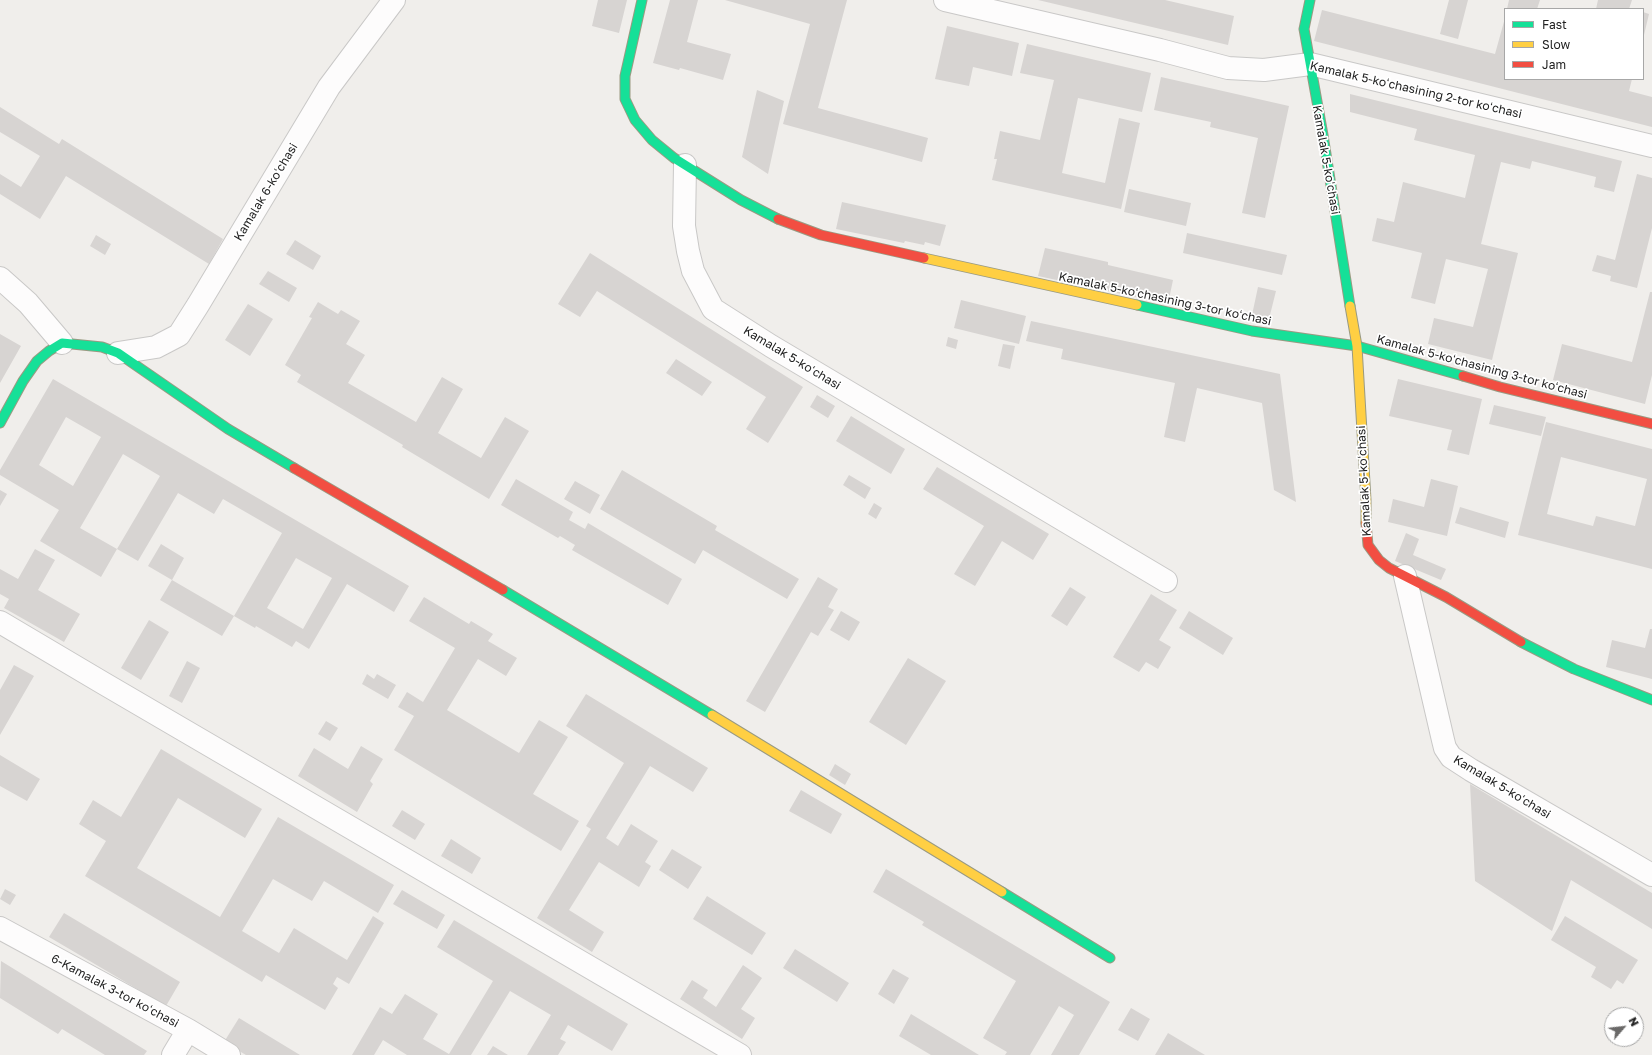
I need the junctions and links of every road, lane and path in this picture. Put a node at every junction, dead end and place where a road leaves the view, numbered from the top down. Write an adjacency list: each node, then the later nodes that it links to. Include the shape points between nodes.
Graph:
1 (642, 0): 7 (street, via 625,76 625,99 635,120 652,140)
2 (945, 0): 5 (street, Kamalak 5-koʻchasining 2-tor koʻchasi, via 1228,68 1264,70)
3 (1310, 0): 5 (street, Kamalak 5-koʻchasi, via 1304,29)
4 (392, 1): 11 (street, Kamalak 6-koʻchasi, via 328,87 179,335 156,348)
5 (1310, 64): 6 (street, Kamalak 5-koʻchasining 2-tor koʻchasi); 10 (street, Kamalak 5-koʻchasi)
6 (1652, 146)
7 (685, 166): 10 (street, Kamalak 5-koʻchasining 3-tor koʻchasi, via 741,200 787,223 820,235 1252,332); 15 (street, Kamalak 5-koʻchasi, via 684,226 688,251 693,271 713,309)
8 (0, 278): 9 (street, via 28,303)
9 (62, 343): 11 (street, via 102,347); 12 (street, via 37,362 23,381)
10 (1357, 346): 13 (street, Kamalak 5-koʻchasining 3-tor koʻchasi, via 1500,387); 14 (street, Kamalak 5-koʻchasi, via 1368,545 1379,560)
11 (118, 354): 20 (street, via 228,429 561,624)
12 (0, 423)
13 (1652, 424)
14 (1405, 576): 17 (street, via 1574,669); 18 (street, Kamalak 5-koʻchasi, via 1445,748 1451,757)
15 (1166, 581)
16 (0, 622): 24 (street)
17 (1652, 700)
18 (1652, 875)
19 (0, 928): 21 (street, 6-Kamalak 3-tor koʻchasi)
20 (1110, 958)
21 (188, 1030): 22 (street); 23 (street, 6-Kamalak 3-tor koʻchasi)
22 (173, 1055)
23 (229, 1055)
24 (740, 1055)

